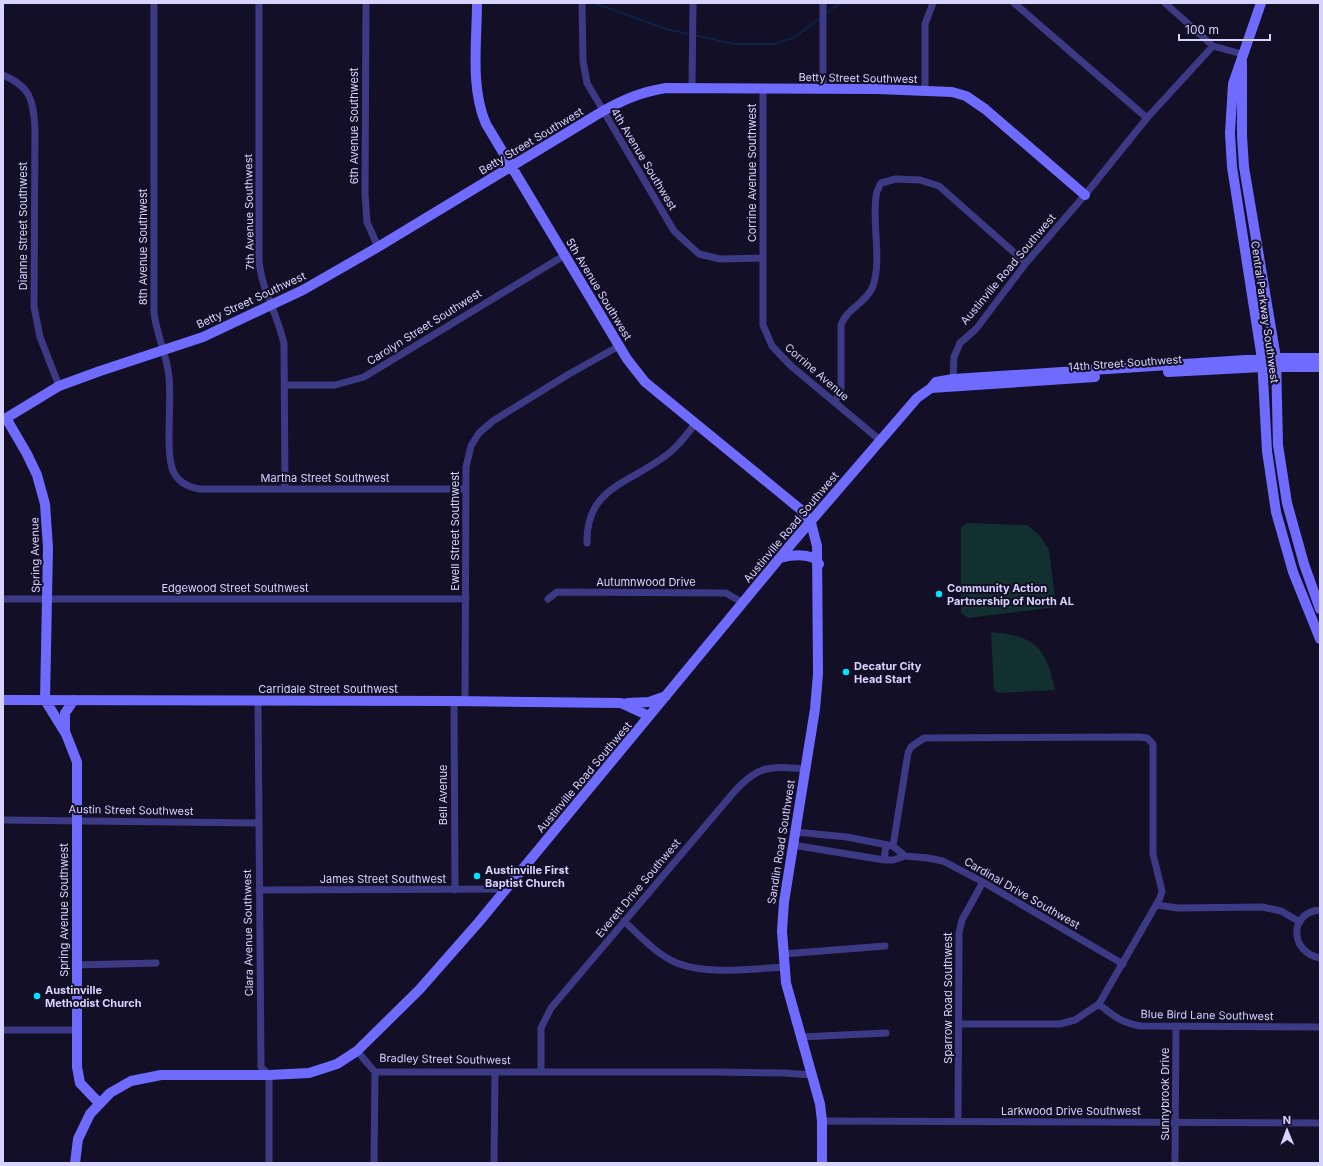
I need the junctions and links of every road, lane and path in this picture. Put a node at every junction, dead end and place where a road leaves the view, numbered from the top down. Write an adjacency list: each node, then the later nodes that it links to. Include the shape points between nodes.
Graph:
1 (154, 3): 29 (street, 8th Avenue Southwest, via 154,312)
2 (259, 3): 27 (street, 7th Avenue Southwest, via 259,260 261,276)
3 (366, 3): 23 (street, 6th Avenue Southwest, via 365,194 368,222)
4 (477, 3): 21 (street, 5th Avenue Southwest, via 476,81 479,103 486,124)
5 (693, 3): 15 (street)
6 (823, 3): 17 (street)
7 (933, 3): 18 (street, via 925,24)
8 (1014, 3): 20 (street)
9 (1164, 3): 12 (street)
10 (1261, 3): 13 (street, Central Parkway Southwest)
11 (582, 4): 19 (street, 4th Avenue Southwest, via 584,73)
12 (1213, 46): 13 (street); 20 (street, Austinville Road Southwest)
13 (1242, 54): 31 (street, Central Parkway Southwest, via 1244,167); 32 (street, Central Parkway Southwest, via 1232,84 1232,167)
14 (3, 75): 36 (street, Dianne Street Southwest, via 20,84 30,96 33,105 34,307 41,342)
15 (692, 88): 16 (street, Betty Street Southwest); 19 (street, Betty Street Southwest, via 666,88 642,93)
16 (764, 88): 17 (street, Betty Street Southwest); 25 (street, Corrine Avenue Southwest)
17 (823, 90): 18 (street, Betty Street Southwest)
18 (925, 90): 22 (street, Betty Street Southwest, via 966,96 985,109)
19 (603, 111): 21 (street, Betty Street Southwest); 25 (street, 4th Avenue Southwest, via 674,231 699,254 720,259)
20 (1147, 118): 22 (street, Austinville Road Southwest)
21 (512, 167): 23 (street, Betty Street Southwest); 24 (street, 5th Avenue Southwest)
22 (1086, 195): 26 (street, Austinville Road Southwest)
23 (378, 247): 27 (street, Betty Street Southwest)
24 (565, 255): 28 (street, 5th Avenue Southwest); 35 (street, Carolyn Street Southwest, via 364,377 334,385)
25 (763, 258): 38 (street, Corrine Avenue, via 763,325 766,335 772,346 790,365)
26 (1026, 263): 34 (street, Austinville Road Southwest, via 976,329 960,343 954,357); 38 (street, via 939,186 920,180 896,179 881,183 876,196 876,263 873,286 843,319 841,389)
27 (272, 306): 29 (street, Betty Street Southwest, via 203,337); 35 (street, 7th Avenue Southwest, via 284,344)
28 (619, 346): 40 (street, 5th Avenue Southwest, via 645,382); 44 (street, Ewell Street Southwest, via 505,413 479,433 471,446 467,460)
29 (162, 350): 36 (street, Betty Street Southwest); 42 (street, 8th Avenue Southwest, via 169,375 171,466)
30 (1320, 358): 31 (street, 14th Street Southwest)
31 (1276, 362): 32 (street, 14th Street Southwest); 33 (street, 14th Street Southwest); 54 (street, Central Parkway Southwest, via 1278,445 1287,503)
32 (1262, 363): 34 (street, 14th Street Southwest); 37 (street, 14th Street Southwest); 55 (street, Central Parkway Southwest, via 1267,451 1276,512 1293,572)
33 (1320, 366)
34 (953, 379): 37 (street, Austinville Road Southwest, via 936,382)
35 (285, 385): 43 (street, 7th Avenue Southwest)
36 (59, 386): 39 (street, Betty Street Southwest)
37 (931, 388): 41 (street, Austinville Road Southwest, via 917,398)
38 (835, 402): 41 (street, Corrine Avenue)
39 (4, 419): 50 (street, Spring Avenue, via 37,475 45,504 48,540)
40 (695, 424): 45 (street, 5th Avenue Southwest, via 800,509); 46 (street, via 674,450 599,500 588,519)
41 (881, 441): 45 (street, Austinville Road Southwest)
42 (185, 484): 43 (street, Martha Street Southwest, via 199,489)
43 (285, 489): 44 (street, Martha Street Southwest)
44 (466, 489): 51 (street, Ewell Street Southwest)
45 (811, 522): 47 (street, Austinville Road Southwest); 48 (street, Sandlin Road Southwest)
46 (587, 543)
47 (780, 558): 48 (street, via 805,556 814,558); 53 (street, Austinville Road Southwest)
48 (819, 564): 67 (street, Sandlin Road Southwest, via 817,696)
49 (3, 599): 50 (street, Edgewood Street Southwest)
50 (47, 599): 51 (street, Edgewood Street Southwest); 58 (street, Spring Avenue)
51 (466, 599): 62 (street, Ewell Street Southwest)
52 (548, 599): 53 (street, Autumnwood Drive, via 557,592 726,593)
53 (743, 603): 56 (street, Austinville Road Southwest)
54 (1320, 609)
55 (1320, 639)
56 (666, 696): 63 (street, via 649,702); 64 (street, Austinville Road Southwest)
57 (3, 700): 58 (street, Carridale Street Southwest)
58 (45, 700): 59 (street, Carridale Street Southwest); 66 (street, Spring Avenue Southwest)
59 (74, 700): 60 (street, Carridale Street Southwest); 66 (street, via 65,713)
60 (258, 700): 61 (street, Carridale Street Southwest); 70 (street, Clara Avenue Southwest)
61 (454, 701): 62 (street, Carridale Street Southwest); 79 (street, Bell Avenue)
62 (465, 701): 63 (street, Carridale Street Southwest)
63 (621, 703): 64 (street, Carridale Street Southwest); 65 (street, via 636,714)
64 (650, 716): 65 (street, Austinville Road Southwest)
65 (640, 728): 77 (street, Austinville Road Southwest)
66 (66, 734): 69 (street, Spring Avenue Southwest, via 76,762)
67 (805, 769): 71 (street, Sandlin Road Southwest); 82 (street, Everett Drive Southwest, via 770,768 749,776)
68 (3, 820): 69 (street, Austin Street Southwest)
69 (76, 820): 70 (street, Austin Street Southwest); 89 (street, Spring Avenue Southwest)
70 (258, 823): 78 (street, Clara Avenue Southwest)
71 (795, 832): 72 (street, Sandlin Road Southwest); 73 (street, via 847,837)
72 (793, 845): 75 (street, Cardinal Drive Southwest); 85 (street, Sandlin Road Southwest, via 784,902)
73 (890, 845): 74 (street); 75 (street); 80 (street, via 908,753 917,741 924,738 1147,738 1153,744 1154,751 1153,854 1162,891)
74 (905, 856): 75 (street, Cardinal Drive Southwest); 76 (street, Cardinal Drive Southwest, via 943,862)
75 (884, 860)
76 (983, 882): 88 (street, Cardinal Drive Southwest); 92 (street, Sparrow Road Southwest, via 960,926)
77 (506, 889): 79 (street, James Street Southwest); 99 (street, Austinville Road Southwest, via 439,968)
78 (259, 890): 79 (street, James Street Southwest); 103 (street, Clara Avenue Southwest, via 261,1067)
79 (455, 890)
80 (1157, 905): 83 (street, via 1178,908 1262,907 1281,911); 88 (street)
81 (1320, 910): 83 (street, via 1310,912)
82 (624, 921): 90 (street, via 663,955 691,968); 102 (street, Everett Drive Southwest, via 547,1014 540,1036)
83 (1300, 922): 86 (street, via 1297,930 1300,946 1308,954)
84 (885, 946): 85 (street)
85 (783, 954): 90 (street, Sandlin Road Southwest)
86 (1320, 958)
87 (156, 963): 89 (street)
88 (1123, 964): 91 (street)
89 (76, 965): 96 (street, Spring Avenue Southwest)
90 (784, 968): 98 (street, Sandlin Road Southwest)
91 (1100, 1004): 92 (street, via 1075,1020 1060,1024); 93 (street, Blue Bird Lane Southwest, via 1125,1023 1140,1026)
92 (959, 1024): 107 (street, Sparrow Road Southwest)
93 (1176, 1026): 94 (street, Blue Bird Lane Southwest); 108 (street, Sunnybrook Drive)
94 (1320, 1027)
95 (3, 1030): 96 (street)
96 (76, 1030): 105 (street, Spring Avenue Southwest, via 80,1083)
97 (886, 1034): 98 (street)
98 (801, 1038): 104 (street, Sandlin Road Southwest)
99 (357, 1051): 100 (street, Bradley Street Southwest); 103 (street, via 337,1064 316,1071)
100 (375, 1072): 101 (street, Bradley Street Southwest); 112 (street)
101 (495, 1072): 102 (street, Bradley Street Southwest); 113 (street)
102 (541, 1072): 104 (street, Bradley Street Southwest)
103 (268, 1075): 105 (street, via 146,1077 117,1088); 111 (street, Clara Avenue Southwest)
104 (813, 1075): 106 (street, Sandlin Road Southwest)
105 (99, 1103): 110 (street, via 81,1131)
106 (822, 1121): 107 (street, Larkwood Drive Southwest); 114 (street, Sandlin Road Southwest)
107 (958, 1121): 108 (street, Larkwood Drive Southwest)
108 (1176, 1122): 109 (street, Larkwood Drive Southwest); 115 (street, Sunnybrook Drive)
109 (1320, 1123)
110 (75, 1163)
111 (269, 1163)
112 (374, 1163)
113 (494, 1163)
114 (822, 1163)
115 (1175, 1163)

